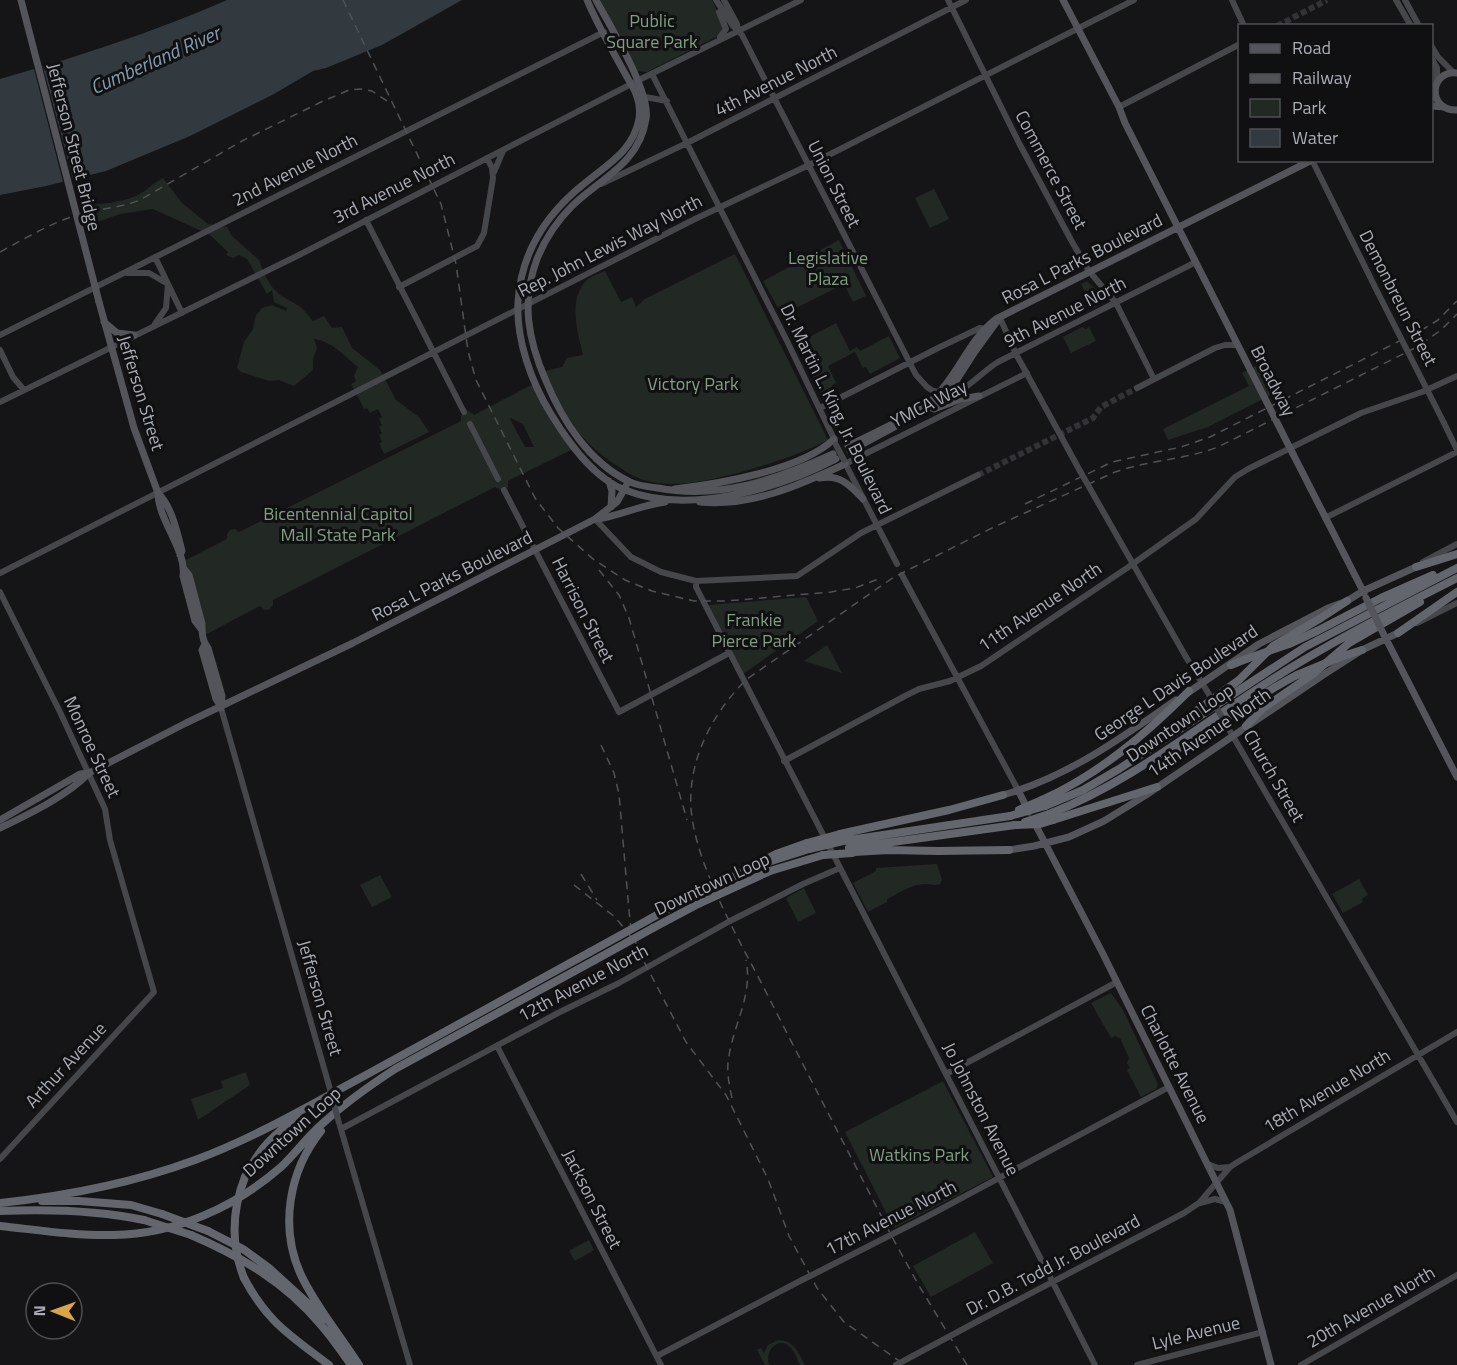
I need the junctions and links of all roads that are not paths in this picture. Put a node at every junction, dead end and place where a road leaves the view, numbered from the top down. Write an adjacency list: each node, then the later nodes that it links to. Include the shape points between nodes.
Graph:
1 (21, 0): 57 (main road, Jefferson Street Bridge, bridge)
2 (587, 0): 20 (main road)
3 (596, 0): 28 (main road)
4 (715, 0): 19 (street, Union Street); 21 (street, via 726,26)
5 (724, 0): 19 (street, Union Street)
6 (801, 0): 19 (street, 3rd Avenue North)
7 (948, 0): 14 (street, Commerce Street)
8 (966, 0): 14 (street, 4th Avenue North)
9 (1063, 0): 18 (main road, Broadway)
10 (1134, 0): 18 (street, Rep. John Lewis Way North)
11 (1232, 0): 15 (street)
12 (1396, 0): 16 (street)
13 (1405, 0): 17 (street)
14 (952, 7): 27 (street, Commerce Street); 31 (street, 4th Avenue North)
15 (1243, 24)
16 (1410, 24)
17 (1418, 24)
18 (1077, 28): 27 (street, Rep. John Lewis Way North); 34 (main road, Broadway)
19 (738, 32): 21 (street, 3rd Avenue North); 31 (street, Union Street)
20 (604, 33): 28 (main road); 51 (street, 2nd Avenue North)
21 (718, 41): 26 (street, 3rd Avenue North)
22 (1238, 46): 34 (street)
23 (1433, 50): 25 (street)
24 (1433, 62): 29 (street, via 1437,68)
25 (1456, 73): 29 (main road, via 1444,75)
26 (652, 74): 28 (street, 3rd Avenue North); 32 (street, Dr. Martin L. King, Jr. Boulevard)
27 (985, 75): 44 (street, Rep. John Lewis Way North); 53 (street, Commerce Street)
28 (635, 83): 30 (main road); 38 (street, 3rd Avenue North); 39 (main road, via 639,117)
29 (1435, 89): 35 (main road)
30 (645, 97): 32 (street); 43 (main road, via 644,130)
31 (774, 99): 37 (street, 4th Avenue North); 44 (street, Union Street)
32 (667, 101): 37 (street, Dr. Martin L. King, Jr. Boulevard)
33 (1433, 106): 35 (main road)
34 (1119, 107): 50 (main road, Broadway)
35 (1443, 107): 36 (main road)
36 (1457, 110)
37 (687, 143): 45 (street, 4th Avenue North); 48 (street, Dr. Martin L. King, Jr. Boulevard)
38 (503, 150): 40 (street, 3rd Avenue North); 46 (street)
39 (623, 153): 43 (street); 60 (main road, via 569,197 539,232 524,266)
40 (487, 158): 46 (street); 49 (street, 3rd Avenue North)
41 (1308, 162): 50 (main road, Rosa L Parks Boulevard)
42 (1313, 162): 88 (street, Demonbreun Street, bridge)
43 (626, 163): 45 (street); 47 (main road)
44 (808, 165): 48 (street, Rep. John Lewis Way North); 73 (street, Union Street)
45 (634, 168): 47 (street, 4th Avenue North)
46 (493, 178): 56 (street, via 484,233 477,246)
47 (598, 186): 59 (main road, via 555,224 532,277)
48 (719, 208): 59 (street, Rep. John Lewis Way North); 82 (street, Dr. Martin L. King, Jr. Boulevard)
49 (366, 220): 56 (street); 61 (street, 3rd Avenue North)
50 (1178, 226): 52 (main road, Broadway); 53 (main road, Rosa L Parks Boulevard)
51 (154, 257): 54 (street, 2nd Avenue North); 55 (street)
52 (1196, 262): 58 (street, 9th Avenue North); 68 (main road, Broadway)
53 (1089, 271): 58 (street, Commerce Street); 62 (main road, Rosa L Parks Boulevard)
54 (120, 275): 55 (street, via 149,273); 66 (street, 2nd Avenue North)
55 (168, 284): 61 (street); 64 (street, via 166,308)
56 (399, 287): 71 (street)
57 (99, 302): 63 (main road, Jefferson Street)
58 (1116, 303): 72 (street, 9th Avenue North); 76 (street, Commerce Street)
59 (528, 304): 60 (street, Rep. John Lewis Way North); 94 (main road, via 535,349 555,402 595,458)
60 (519, 309): 71 (street, Rep. John Lewis Way North); 92 (main road, via 526,358 542,397 574,448)
61 (182, 313): 64 (street, 3rd Avenue North)
62 (1000, 318): 65 (main road, Rosa L Parks Boulevard); 72 (street, Church Street); 84 (main road, Rosa L Parks Boulevard, via 952,387)
63 (104, 322): 67 (main road, via 117,333); 69 (main road, Jefferson Street)
64 (152, 327): 67 (street, 3rd Avenue North)
65 (985, 329): 73 (street); 84 (main road, Rosa L Parks Boulevard, via 933,398 849,449)
66 (0, 335)
67 (134, 335): 69 (street, 3rd Avenue North)
68 (1238, 345): 76 (street, via 1219,347); 87 (main road, Broadway, bridge)
69 (110, 347): 78 (street, 3rd Avenue North); 98 (main road, Jefferson Street)
70 (0, 350): 78 (street)
71 (433, 353): 83 (street); 98 (street, Rep. John Lewis Way North)
72 (1016, 354): 74 (street, Church Street); 79 (street, 9th Avenue North)
73 (909, 362): 79 (street, Union Street, bridge, via 933,391); 82 (street)
74 (1027, 373): 80 (street, YMCA Way); 126 (street, Church Street, bridge)
75 (1457, 376): 87 (street, 11th Avenue North, via 1360,413)
76 (1154, 379): 77 (street)
77 (1137, 388)
78 (24, 390): 81 (street, 3rd Avenue North)
79 (951, 394)
80 (979, 396): 84 (main road); 89 (street, YMCA Way)
81 (0, 402)
82 (820, 408): 86 (street, Dr. Martin L. King, Jr. Boulevard)
83 (464, 412)
84 (921, 414)
85 (470, 424): 91 (street)
86 (835, 442): 89 (street, Dr. Martin L. King, Jr. Boulevard, bridge); 97 (main road, via 763,472)
87 (1293, 450): 102 (main road, Broadway); 125 (street, 11th Avenue North, via 1261,461 1235,477 1196,519)
88 (1457, 451): 102 (street)
89 (845, 462): 93 (main road); 99 (street, Dr. Martin L. King, Jr. Boulevard)
90 (978, 475): 104 (street)
91 (498, 479)
92 (609, 480): 96 (main road); 101 (main road)
93 (809, 480): 99 (main road, via 843,480); 100 (main road, via 743,500)
94 (628, 481): 96 (main road, Rosa L Parks Boulevard); 97 (main road)
95 (504, 490): 106 (street, Harrison Street)
96 (624, 490): 100 (main road, via 660,499); 101 (main road, Rosa L Parks Boulevard)
97 (667, 490): 100 (main road, via 693,493 740,486 834,456 791,478 750,490)
98 (158, 492): 111 (street, Rep. John Lewis Way North); 128 (main road, Jefferson Street, via 180,555 195,621 208,648 222,696)
99 (863, 499): 104 (street, Dr. Martin L. King, Jr. Boulevard)
100 (685, 500): 103 (main road)
101 (611, 507): 103 (main road, Rosa L Parks Boulevard)
102 (1325, 518): 117 (main road, Broadway)
103 (595, 519): 106 (main road, Rosa L Parks Boulevard); 114 (street, via 642,564)
104 (876, 525): 108 (street, Dr. Martin L. King, Jr. Boulevard); 114 (street, via 797,576)
105 (1457, 544): 109 (street)
106 (535, 550): 123 (street, Harrison Street, via 619,712); 128 (main road, Rosa L Parks Boulevard)
107 (1457, 554): 109 (highway)
108 (897, 564)
109 (1416, 567): 117 (main road, George L Davis Boulevard)
110 (1457, 567): 124 (highway, bridge, via 1381,598 1289,644); 131 (highway, Downtown Loop, via 1305,647)
111 (0, 573)
112 (902, 575): 125 (street)
113 (1457, 579): 129 (highway, via 1349,644 1262,709); 133 (highway, Downtown Loop, via 1331,643)
114 (696, 581): 123 (street, Jo Johnston Avenue)
115 (0, 592): 134 (street, Monroe Street)
116 (1457, 592): 120 (highway)
117 (1364, 594): 118 (main road, George L Davis Boulevard); 121 (main road, Broadway, bridge)
118 (1347, 601): 124 (main road, George L Davis Boulevard, via 1259,645); 131 (highway, via 1273,646 1239,680)
119 (1457, 603): 120 (street)
120 (1398, 633): 121 (main road, 14th Avenue North)
121 (1385, 636): 122 (main road, 14th Avenue North); 135 (main road, Broadway)
122 (1362, 650): 129 (main road, 14th Avenue North); 133 (highway, bridge, via 1297,675 1198,738)
123 (729, 653): 132 (street, Jo Johnston Avenue)
124 (1231, 665): 126 (main road, George L Davis Boulevard)
125 (957, 678): 132 (street, 11th Avenue North, via 919,689); 137 (street)
126 (1202, 684): 127 (main road, George L Davis Boulevard); 130 (street, Church Street, bridge)
127 (1189, 691): 137 (main road, George L Davis Boulevard, via 1096,754); 139 (highway, via 1096,771)
128 (221, 708): 134 (main road, Rosa L Parks Boulevard); 158 (street, Jefferson Street, bridge)
129 (1246, 726): 130 (main road, 14th Avenue North)
130 (1233, 735): 136 (main road, 14th Avenue North); 152 (street, Church Street)
131 (1150, 749): 139 (highway, Downtown Loop, via 1083,790)
132 (784, 761): 147 (street, Jo Johnston Avenue)
133 (1150, 761): 140 (highway, Downtown Loop)
134 (89, 773): 141 (main road, Rosa L Parks Boulevard, via 80,774); 142 (main road, Rosa L Parks Boulevard, via 49,802); 149 (street, Monroe Street, via 105,809 110,840)
135 (1457, 777)
136 (1157, 787): 140 (highway); 144 (main road, 14th Avenue North, via 1089,828)
137 (1018, 790): 138 (main road, George L Davis Boulevard); 144 (main road, Charlotte Avenue)
138 (1003, 795): 143 (highway)
139 (1044, 803): 143 (highway, bridge, via 1010,816)
140 (1051, 817): 145 (highway, bridge, via 1040,824)
141 (0, 820)
142 (0, 828)
143 (841, 837): 155 (highway, Downtown Loop, bridge, via 764,861 694,894)
144 (1045, 843): 146 (main road); 148 (main road, Charlotte Avenue)
145 (851, 850): 146 (highway); 156 (highway, Downtown Loop, bridge, via 770,871 700,903 395,1069)
146 (1009, 850)
147 (840, 868): 151 (street, 12th Avenue North, via 730,921); 153 (street, Jo Johnston Avenue)
148 (1117, 982): 153 (street); 154 (main road, Charlotte Avenue)
149 (154, 992): 159 (street, Arthur Avenue)
150 (1457, 1032): 152 (street, 18th Avenue North)
151 (497, 1046): 158 (street, 12th Avenue North); 174 (street, Jackson Street)
152 (1418, 1055): 157 (street, Church Street); 161 (street, 18th Avenue North)
153 (946, 1074): 162 (street, Jo Johnston Avenue)
154 (1169, 1087): 160 (main road, Charlotte Avenue); 162 (street, 17th Avenue North)
155 (319, 1101): 164 (highway, Downtown Loop, via 233,1144 180,1165 113,1184); 175 (highway, bridge, via 280,1130 252,1161 244,1177 234,1228 244,1278 256,1301 285,1333)
156 (335, 1113): 169 (highway, Downtown Loop, via 259,1184 208,1214 171,1227 115,1235); 172 (highway, via 301,1163 288,1216 292,1249 302,1277)
157 (1457, 1122)
158 (340, 1126): 178 (street, Jefferson Street)
159 (0, 1159)
160 (1208, 1164): 161 (street); 163 (main road, Charlotte Avenue)
161 (1230, 1167): 163 (street, 18th Avenue North)
162 (1000, 1178): 171 (street, Jo Johnston Avenue); 174 (street, 17th Avenue North, bridge)
163 (1218, 1182): 165 (main road, Charlotte Avenue); 167 (street, Dr. D.B. Todd Jr. Boulevard)
164 (10, 1202): 166 (highway, Downtown Loop); 172 (highway, bridge, via 131,1205 208,1231 269,1268)
165 (1226, 1202): 167 (street, via 1215,1199); 173 (main road, Charlotte Avenue)
166 (0, 1203)
167 (1199, 1203): 171 (street, Dr. D.B. Todd Jr. Boulevard)
168 (0, 1211): 176 (highway, bridge, via 80,1210 114,1214 190,1235 252,1264 289,1292 320,1323)
169 (0, 1226)
170 (1457, 1275): 184 (street, 20th Avenue North)
171 (1053, 1283): 180 (street, Dr. D.B. Todd Jr. Boulevard, bridge); 181 (street, Jo Johnston Avenue)
172 (332, 1327): 177 (highway)
173 (1263, 1332): 182 (street, Lyle Avenue); 183 (main road, Charlotte Avenue)
174 (657, 1356): 179 (street, Jackson Street)
175 (329, 1365)
176 (351, 1365)
177 (359, 1365)
178 (410, 1365)
179 (661, 1365)
180 (896, 1365)
181 (1095, 1365)
182 (1137, 1365)
183 (1271, 1365)
184 (1301, 1365)

